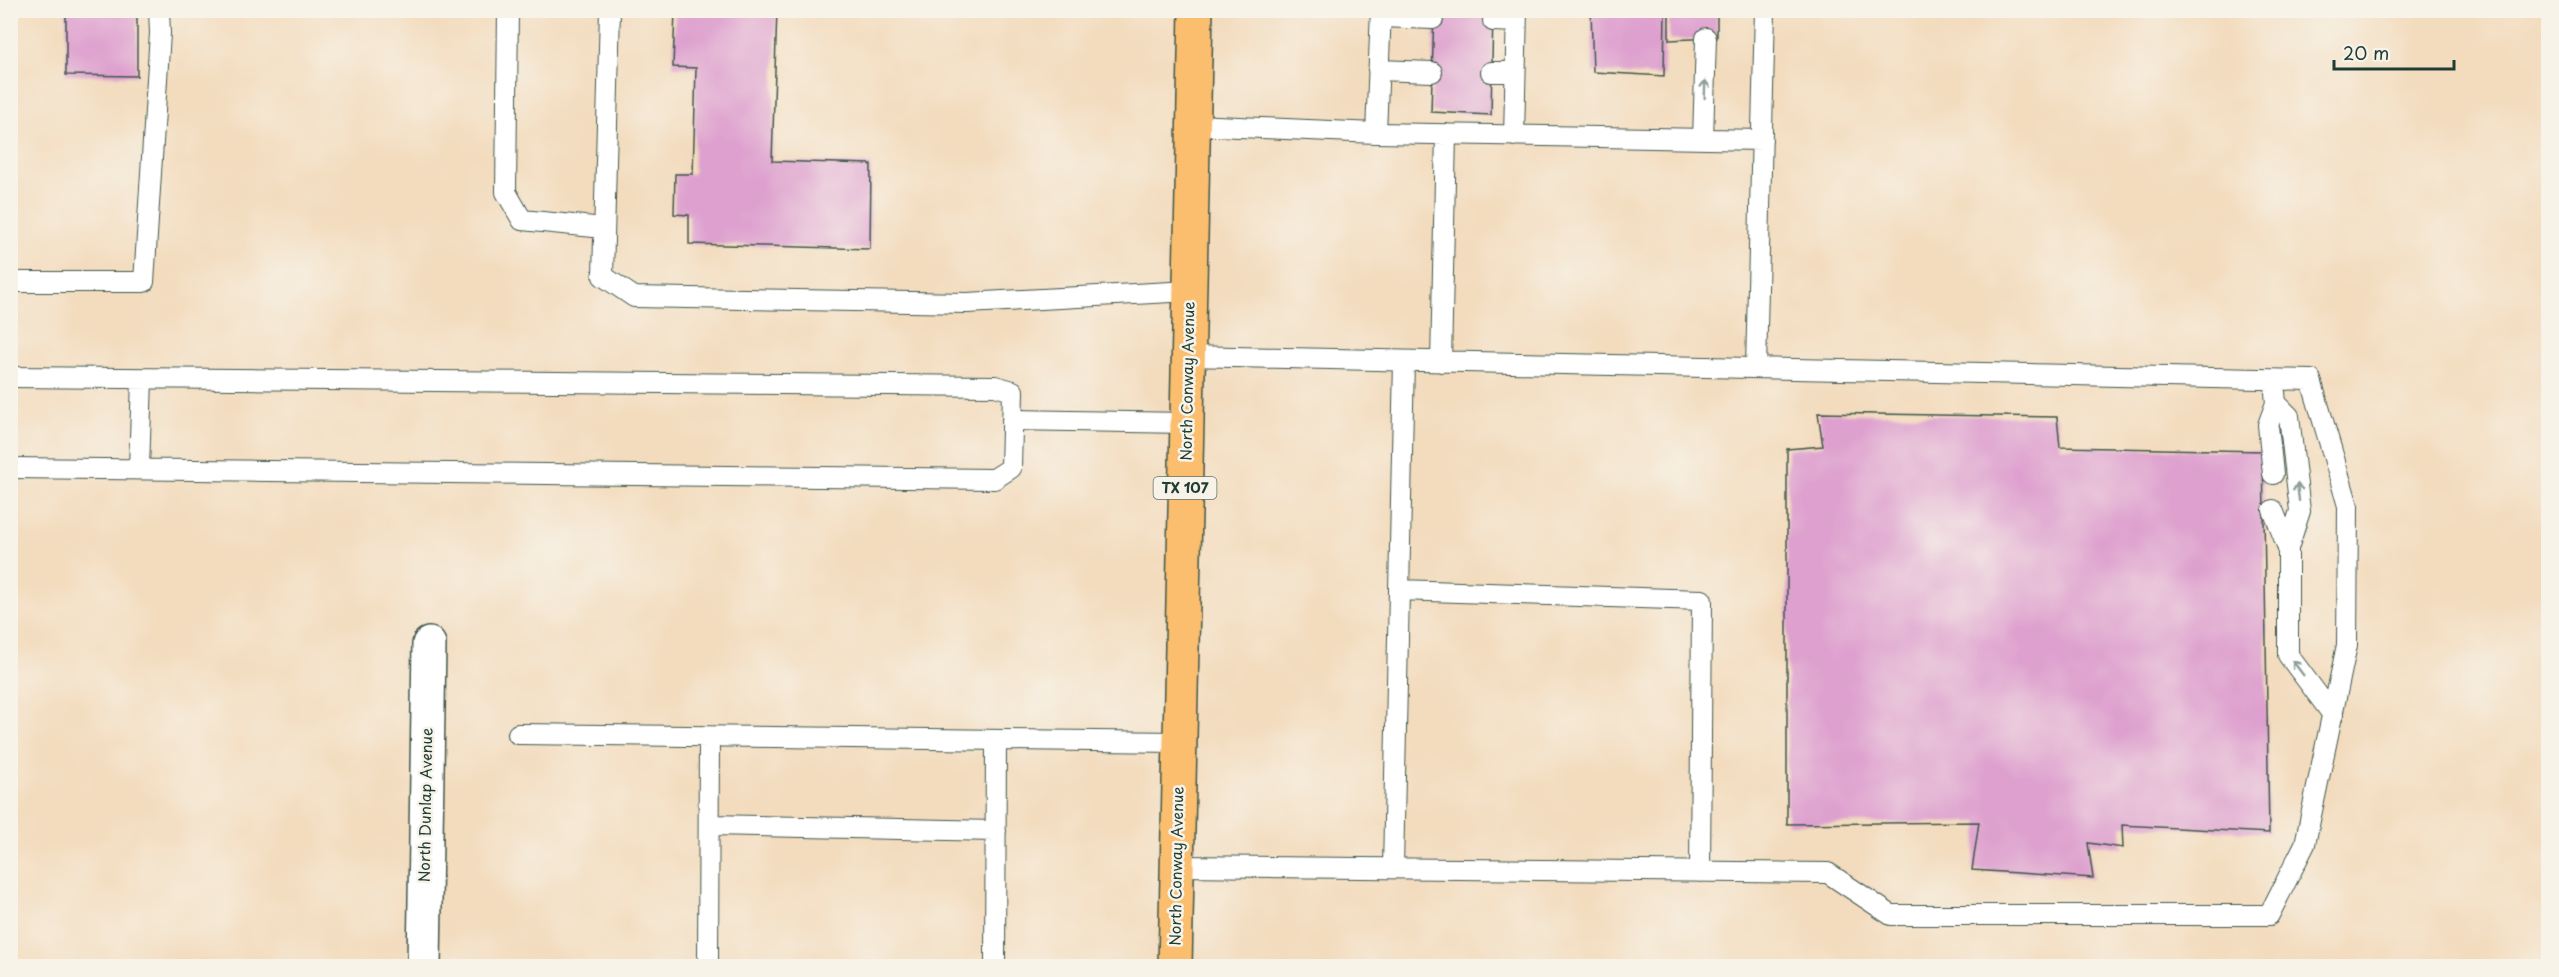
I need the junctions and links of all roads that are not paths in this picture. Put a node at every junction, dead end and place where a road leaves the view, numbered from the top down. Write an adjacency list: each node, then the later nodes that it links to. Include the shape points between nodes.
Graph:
1 (159, 10): 22 (lane, via 144,282)
2 (508, 10): 21 (lane, via 506,192 522,220)
3 (609, 10): 21 (lane)
4 (1196, 10): 15 (main road, North Conway Avenue / TX 107)
5 (1765, 10): 20 (lane)
6 (1381, 14): 8 (lane); 11 (lane)
7 (1516, 16): 9 (lane); 14 (lane)
8 (1433, 19)
9 (1493, 21)
10 (1706, 38): 19 (lane, one-way to 10)
11 (1378, 70): 12 (lane); 16 (lane)
12 (1432, 72)
13 (1491, 72): 14 (lane)
14 (1515, 72): 18 (lane)
15 (1194, 125): 16 (lane); 23 (main road, North Conway Avenue / TX 107)
16 (1376, 133): 17 (lane)
17 (1446, 134): 18 (lane); 26 (lane)
18 (1514, 136): 19 (lane)
19 (1703, 139): 20 (lane)
20 (1762, 140): 27 (lane)
21 (604, 228): 23 (lane, via 603,276 633,297 967,303)
22 (10, 282)
23 (1190, 291): 24 (main road, North Conway Avenue / TX 107)
24 (1188, 356): 25 (lane); 33 (main road, North Conway Avenue / TX 107)
25 (1404, 361): 26 (lane); 39 (lane)
26 (1441, 362): 27 (lane)
27 (1756, 368): 29 (lane)
28 (10, 377): 30 (lane)
29 (2273, 378): 31 (lane); 41 (lane, via 2312,380 2349,506 2347,645)
30 (142, 379): 32 (lane, via 995,386 1013,391); 35 (lane)
31 (2276, 403): 36 (lane, via 2268,425); 38 (lane, one-way to 31, via 2300,511 2289,416)
32 (1012, 420): 33 (lane); 35 (lane, via 1011,468 994,479)
33 (1187, 423): 45 (main road, North Conway Avenue / TX 107)
34 (10, 468): 35 (lane)
35 (139, 469)
36 (2273, 474)
37 (2273, 510): 38 (lane)
38 (2288, 548): 41 (lane, one-way to 38, via 2288,655)
39 (1399, 590): 49 (lane); 50 (lane, via 1702,600)
40 (429, 644): 51 (street, North Dunlap Avenue)
41 (2333, 715): 50 (lane, via 2305,844 2269,915 1891,915 1828,873)
42 (518, 734): 43 (lane)
43 (709, 736): 44 (lane); 46 (lane)
44 (996, 740): 45 (lane); 47 (lane)
45 (1180, 742): 48 (main road, North Conway Avenue / TX 107)
46 (709, 825): 47 (lane); 52 (lane)
47 (996, 831): 53 (lane)
48 (1178, 866): 49 (lane); 54 (main road, North Conway Avenue / TX 107)
49 (1393, 868): 50 (lane)
50 (1700, 872)
51 (424, 966)
52 (708, 966)
53 (995, 966)
54 (1175, 966)

